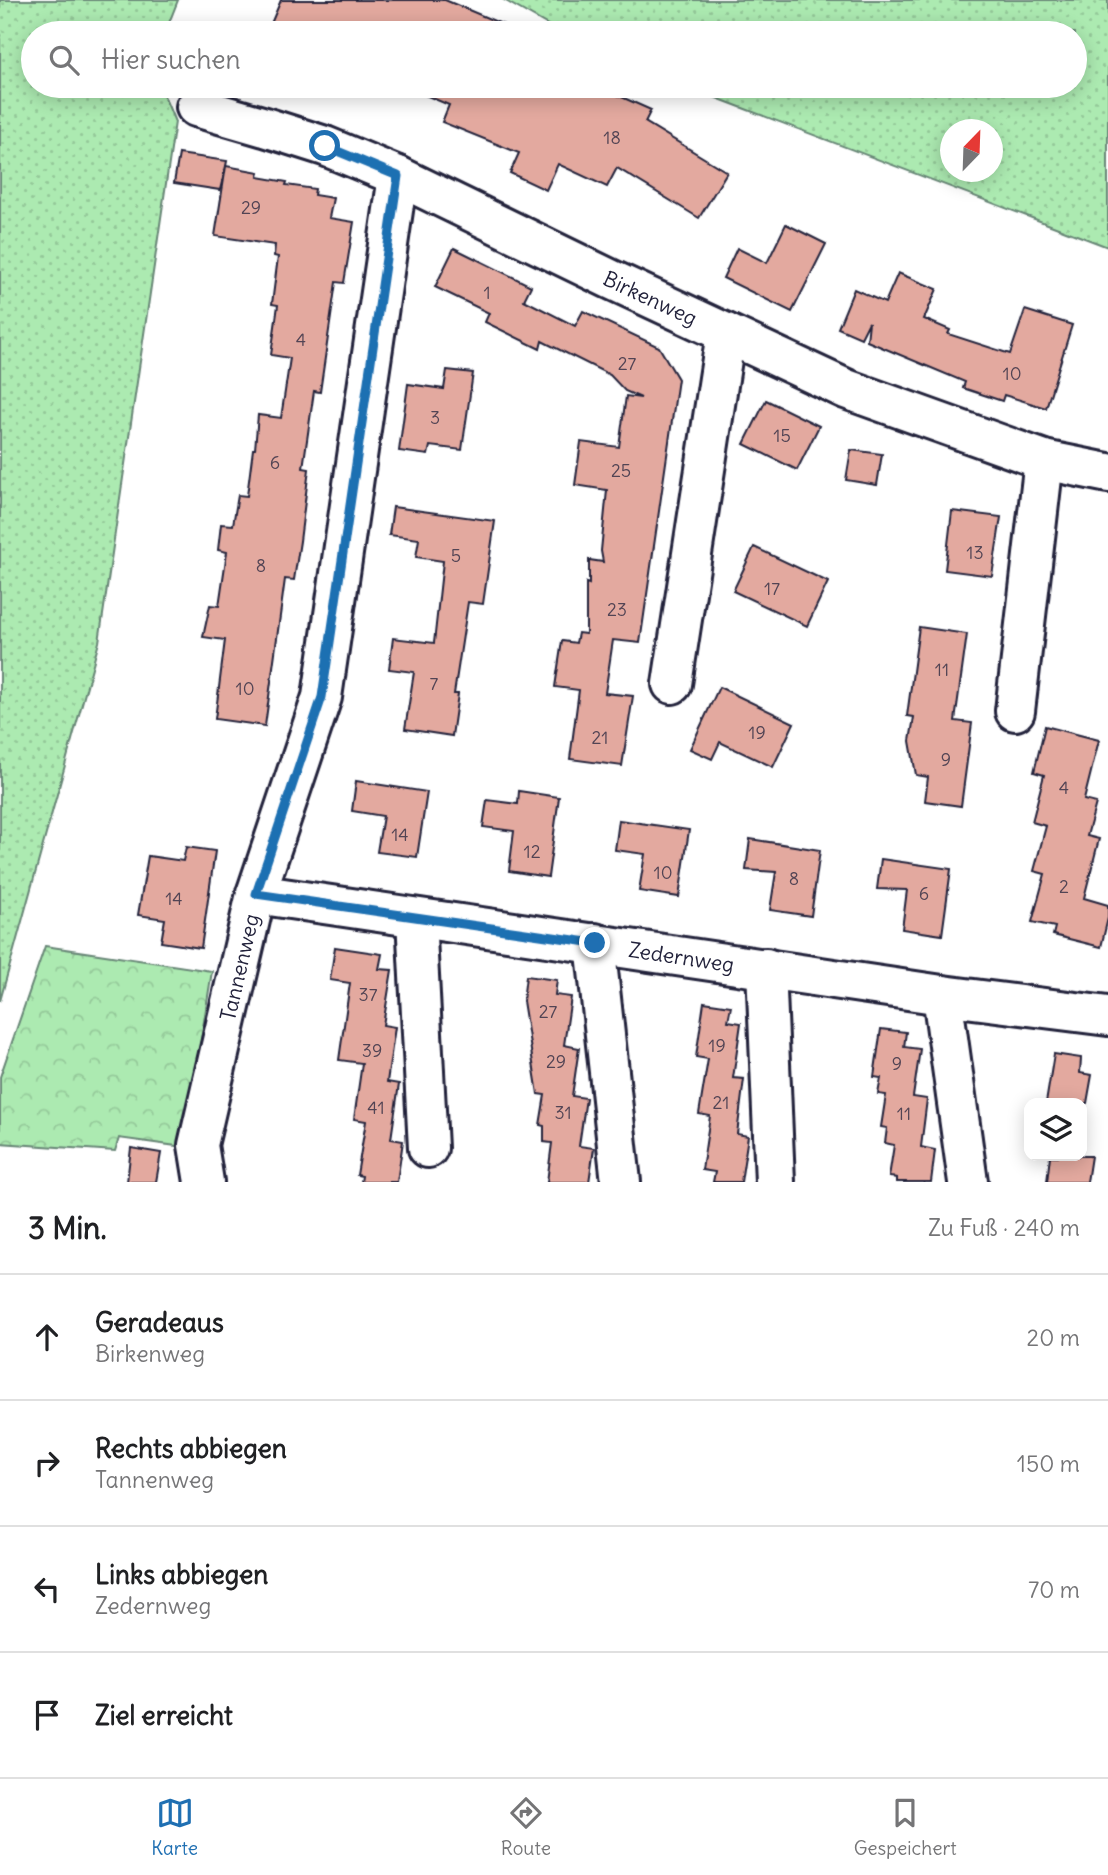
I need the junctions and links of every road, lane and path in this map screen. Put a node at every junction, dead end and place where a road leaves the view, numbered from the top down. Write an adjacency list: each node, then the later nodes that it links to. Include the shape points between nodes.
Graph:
1 (196, 107): 2 (street, Birkenweg, via 325,146)
2 (398, 176): 3 (street, Birkenweg); 8 (street, Tannenweg, via 322,697)
3 (726, 333): 4 (street, Birkenweg, via 846,389); 6 (street)
4 (1044, 460): 5 (street, Birkenweg); 7 (street)
5 (1108, 473)
6 (672, 684)
7 (1015, 711)
8 (256, 894): 9 (street, Zedernweg); 15 (street, Tannenweg, via 198,1145)
9 (416, 918): 10 (street, Zedernweg); 14 (street)
10 (595, 943): 11 (street, Zedernweg); 16 (street)
11 (766, 968): 12 (street, Zedernweg); 17 (street)
12 (942, 995): 13 (street, Zedernweg); 18 (street)
13 (1108, 1016)
14 (428, 1148)
15 (204, 1182)
16 (621, 1182)
17 (775, 1182)
18 (968, 1182)

